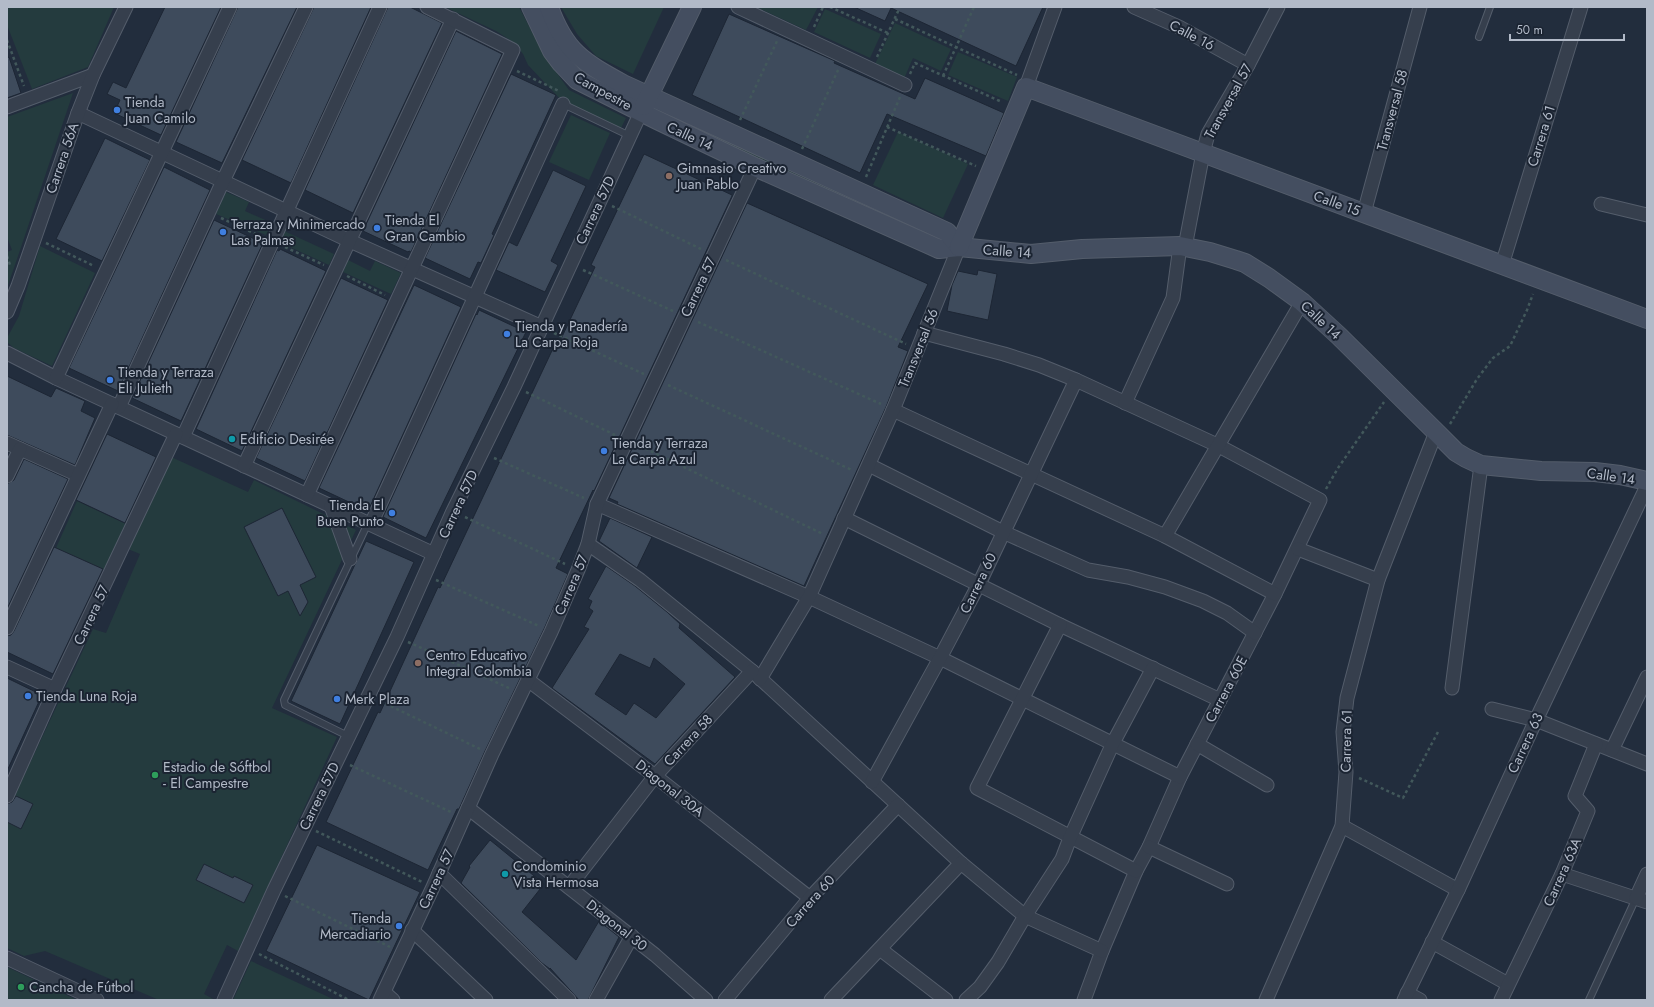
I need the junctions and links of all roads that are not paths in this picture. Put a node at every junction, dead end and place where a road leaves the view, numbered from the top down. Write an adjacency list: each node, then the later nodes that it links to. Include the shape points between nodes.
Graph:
1 (126, 7): 19 (street, Carrera 56A)
2 (230, 7): 28 (street)
3 (306, 7): 31 (street)
4 (380, 7): 33 (street, Carrera 57)
5 (427, 7): 16 (street)
6 (531, 7): 25 (street, Campestre, via 552,51 577,80)
7 (549, 7): 22 (street, Campestre, via 559,31 583,61)
8 (692, 7): 22 (street, Carrera 57D)
9 (738, 7): 21 (street)
10 (1055, 7): 20 (street, Transversal 56)
11 (1134, 7): 18 (street, Calle 16, via 1179,27)
12 (1278, 7): 18 (street, Transversal 57)
13 (1420, 7): 34 (street, Transversal 58)
14 (1490, 7): 17 (lane)
15 (1581, 7): 39 (street, Carrera 61)
16 (453, 19): 36 (street); 40 (street, via 513,50)
17 (1479, 37)
18 (1248, 65): 29 (street, Transversal 57, via 1211,126)
19 (93, 75): 24 (street); 26 (street, Carrera 56A)
20 (1027, 84): 29 (street, Calle 15); 38 (street, Transversal 56)
21 (905, 86)
22 (649, 96): 25 (street, Carrera 57D); 38 (street, Calle 14, via 947,232)
23 (561, 98): 27 (lane); 41 (street)
24 (7, 107)
25 (641, 112): 27 (street, Carrera 57D); 30 (street, Calle 14)
26 (78, 113): 28 (street); 43 (street, Carrera 56A)
27 (630, 136): 45 (street, Carrera 57D)
28 (162, 151): 31 (street); 48 (street)
29 (1203, 153): 34 (street, Calle 15); 37 (street, Transversal 57)
30 (755, 167): 38 (street, Calle 14, via 939,249); 67 (street, Carrera 57)
31 (223, 181): 33 (street); 51 (street)
32 (1601, 204): 35 (street)
33 (287, 210): 36 (street); 54 (street, Carrera 57)
34 (1364, 213): 39 (street, Calle 15)
35 (1647, 215)
36 (350, 240): 40 (street); 59 (street)
37 (1182, 246): 38 (street, Calle 14, via 1082,249 1031,254); 42 (street, Calle 14, via 1245,263); 50 (street, Transversal 57, via 1173,298)
38 (959, 247): 46 (street, Transversal 56)
39 (1502, 264): 44 (street, Calle 15)
40 (411, 269): 41 (street); 66 (street)
41 (474, 298): 45 (street); 70 (street)
42 (1302, 302): 53 (street, Calle 14); 56 (street)
43 (7, 312)
44 (1647, 319)
45 (542, 327): 75 (street, Carrera 57D)
46 (924, 333): 49 (street, via 1004,354); 52 (street, Transversal 56)
47 (7, 353): 48 (street)
48 (56, 378): 51 (street)
49 (1076, 380): 50 (street); 61 (street, Carrera 60)
50 (1125, 403): 56 (street)
51 (116, 406): 54 (street); 62 (street)
52 (893, 410): 60 (street, Transversal 56); 61 (street)
53 (1439, 435): 58 (street, Calle 14, via 1456,452); 77 (street, Carrera 61)
54 (180, 436): 59 (street); 91 (street, Carrera 57)
55 (7, 443): 57 (street)
56 (1217, 445): 72 (street); 74 (street, Carrera 60E, via 1320,500)
57 (20, 449): 62 (street); 63 (street)
58 (1481, 465): 64 (street, Calle 14, via 1541,471 1595,472); 90 (street)
59 (244, 466): 66 (street)
60 (866, 470): 69 (street, Transversal 56); 71 (street)
61 (1031, 473): 71 (street, Carrera 60); 72 (street)
62 (78, 475): 82 (street)
63 (7, 476)
64 (1647, 481)
65 (1647, 486): 95 (street, Carrera 63)
66 (307, 495): 68 (street)
67 (597, 504): 73 (street, Carrera 57); 80 (street)
68 (331, 506): 70 (street); 76 (street)
69 (844, 518): 78 (street); 80 (street, Transversal 56)
70 (369, 523): 75 (street); 76 (lane)
71 (1003, 532): 78 (street, Carrera 60); 83 (street, via 1088,570 1128,577 1203,601)
72 (1165, 536): 79 (street)
73 (588, 544): 87 (street, via 640,580); 89 (street, Carrera 57)
74 (1298, 549): 77 (street); 79 (street, Carrera 60E)
75 (434, 554): 96 (street, Carrera 57D, via 397,637)
76 (350, 559): 96 (lane, via 284,700 285,705)
77 (1378, 580): 109 (street, Carrera 61, via 1347,698 1343,732 1346,772)
78 (979, 584): 81 (street); 84 (street, Carrera 60)
79 (1275, 594): 83 (street, Carrera 60E)
80 (809, 597): 84 (street); 87 (street, Transversal 56)
81 (1060, 625): 86 (street); 92 (street)
82 (7, 628)
83 (1255, 633): 93 (street, Carrera 60E)
84 (940, 658): 92 (street); 104 (street, Carrera 60)
85 (7, 667): 91 (street)
86 (1153, 668): 93 (street); 97 (street)
87 (756, 675): 102 (street, Carrera 58); 104 (street)
88 (1647, 677): 100 (street)
89 (528, 680): 102 (street, Diagonal 30A); 108 (street, Carrera 57)
90 (1452, 688)
91 (55, 689): 106 (street, Carrera 57)
92 (1023, 699): 97 (street); 110 (street, via 977,788)
93 (1220, 700): 98 (street, Carrera 60E)
94 (1492, 709): 95 (street)
95 (1536, 720): 99 (street); 119 (street, Carrera 63)
96 (348, 736): 133 (street, Carrera 57D)
97 (1113, 743): 103 (street); 110 (street)
98 (1197, 744): 103 (street, Carrera 60E); 105 (street)
99 (1596, 744): 100 (street); 115 (street, Carrera 63A, via 1575,796 1588,811)
100 (1612, 750): 101 (street)
101 (1647, 764)
102 (655, 776): 118 (street, Carrera 58); 120 (street, Diagonal 30A)
103 (1180, 777): 111 (street, Carrera 60E)
104 (872, 782): 107 (street)
105 (1267, 785)
106 (7, 796)
107 (898, 805): 112 (street); 120 (street, Carrera 60)
108 (466, 813): 114 (street, Carrera 57); 118 (street, Diagonal 30)
109 (1342, 826): 119 (street); 143 (street, Carrera 61)
110 (1070, 838): 113 (street); 122 (street, via 1062,860)
111 (1149, 847): 113 (street, Carrera 60E); 117 (street)
112 (961, 863): 122 (street); 126 (street)
113 (1136, 871): 127 (street, Carrera 60E)
114 (439, 873): 123 (street, Carrera 57); 135 (street)
115 (1562, 874): 121 (street); 129 (street, Carrera 63A)
116 (1647, 874): 121 (street)
117 (1227, 884)
118 (569, 887): 124 (street, Diagonal 30)
119 (1458, 890): 125 (street, Carrera 63)
120 (810, 898): 138 (street, Carrera 60)
121 (1642, 900): 146 (lane)
122 (1025, 916): 127 (street); 141 (street, via 998,962 980,987)
123 (412, 930): 130 (street, Carrera 57); 134 (street)
124 (632, 936): 136 (street); 137 (street, Diagonal 30)
125 (1432, 942): 129 (street); 131 (street, Carrera 63)
126 (880, 949): 139 (street); 140 (street)
127 (1102, 951): 142 (street, Carrera 60E)
128 (7, 958): 132 (street)
129 (1508, 984): 145 (street, Carrera 63A)
130 (386, 997)
131 (1406, 997): 144 (street)
132 (97, 1000)
133 (224, 1000)
134 (486, 1000)
135 (569, 1000)
136 (596, 1000)
137 (706, 1000)
138 (725, 1000)
139 (831, 1000)
140 (946, 1000)
141 (966, 1000)
142 (1084, 1000)
143 (1266, 1000)
144 (1420, 1000)
145 (1501, 1000)
146 (1589, 1000)

